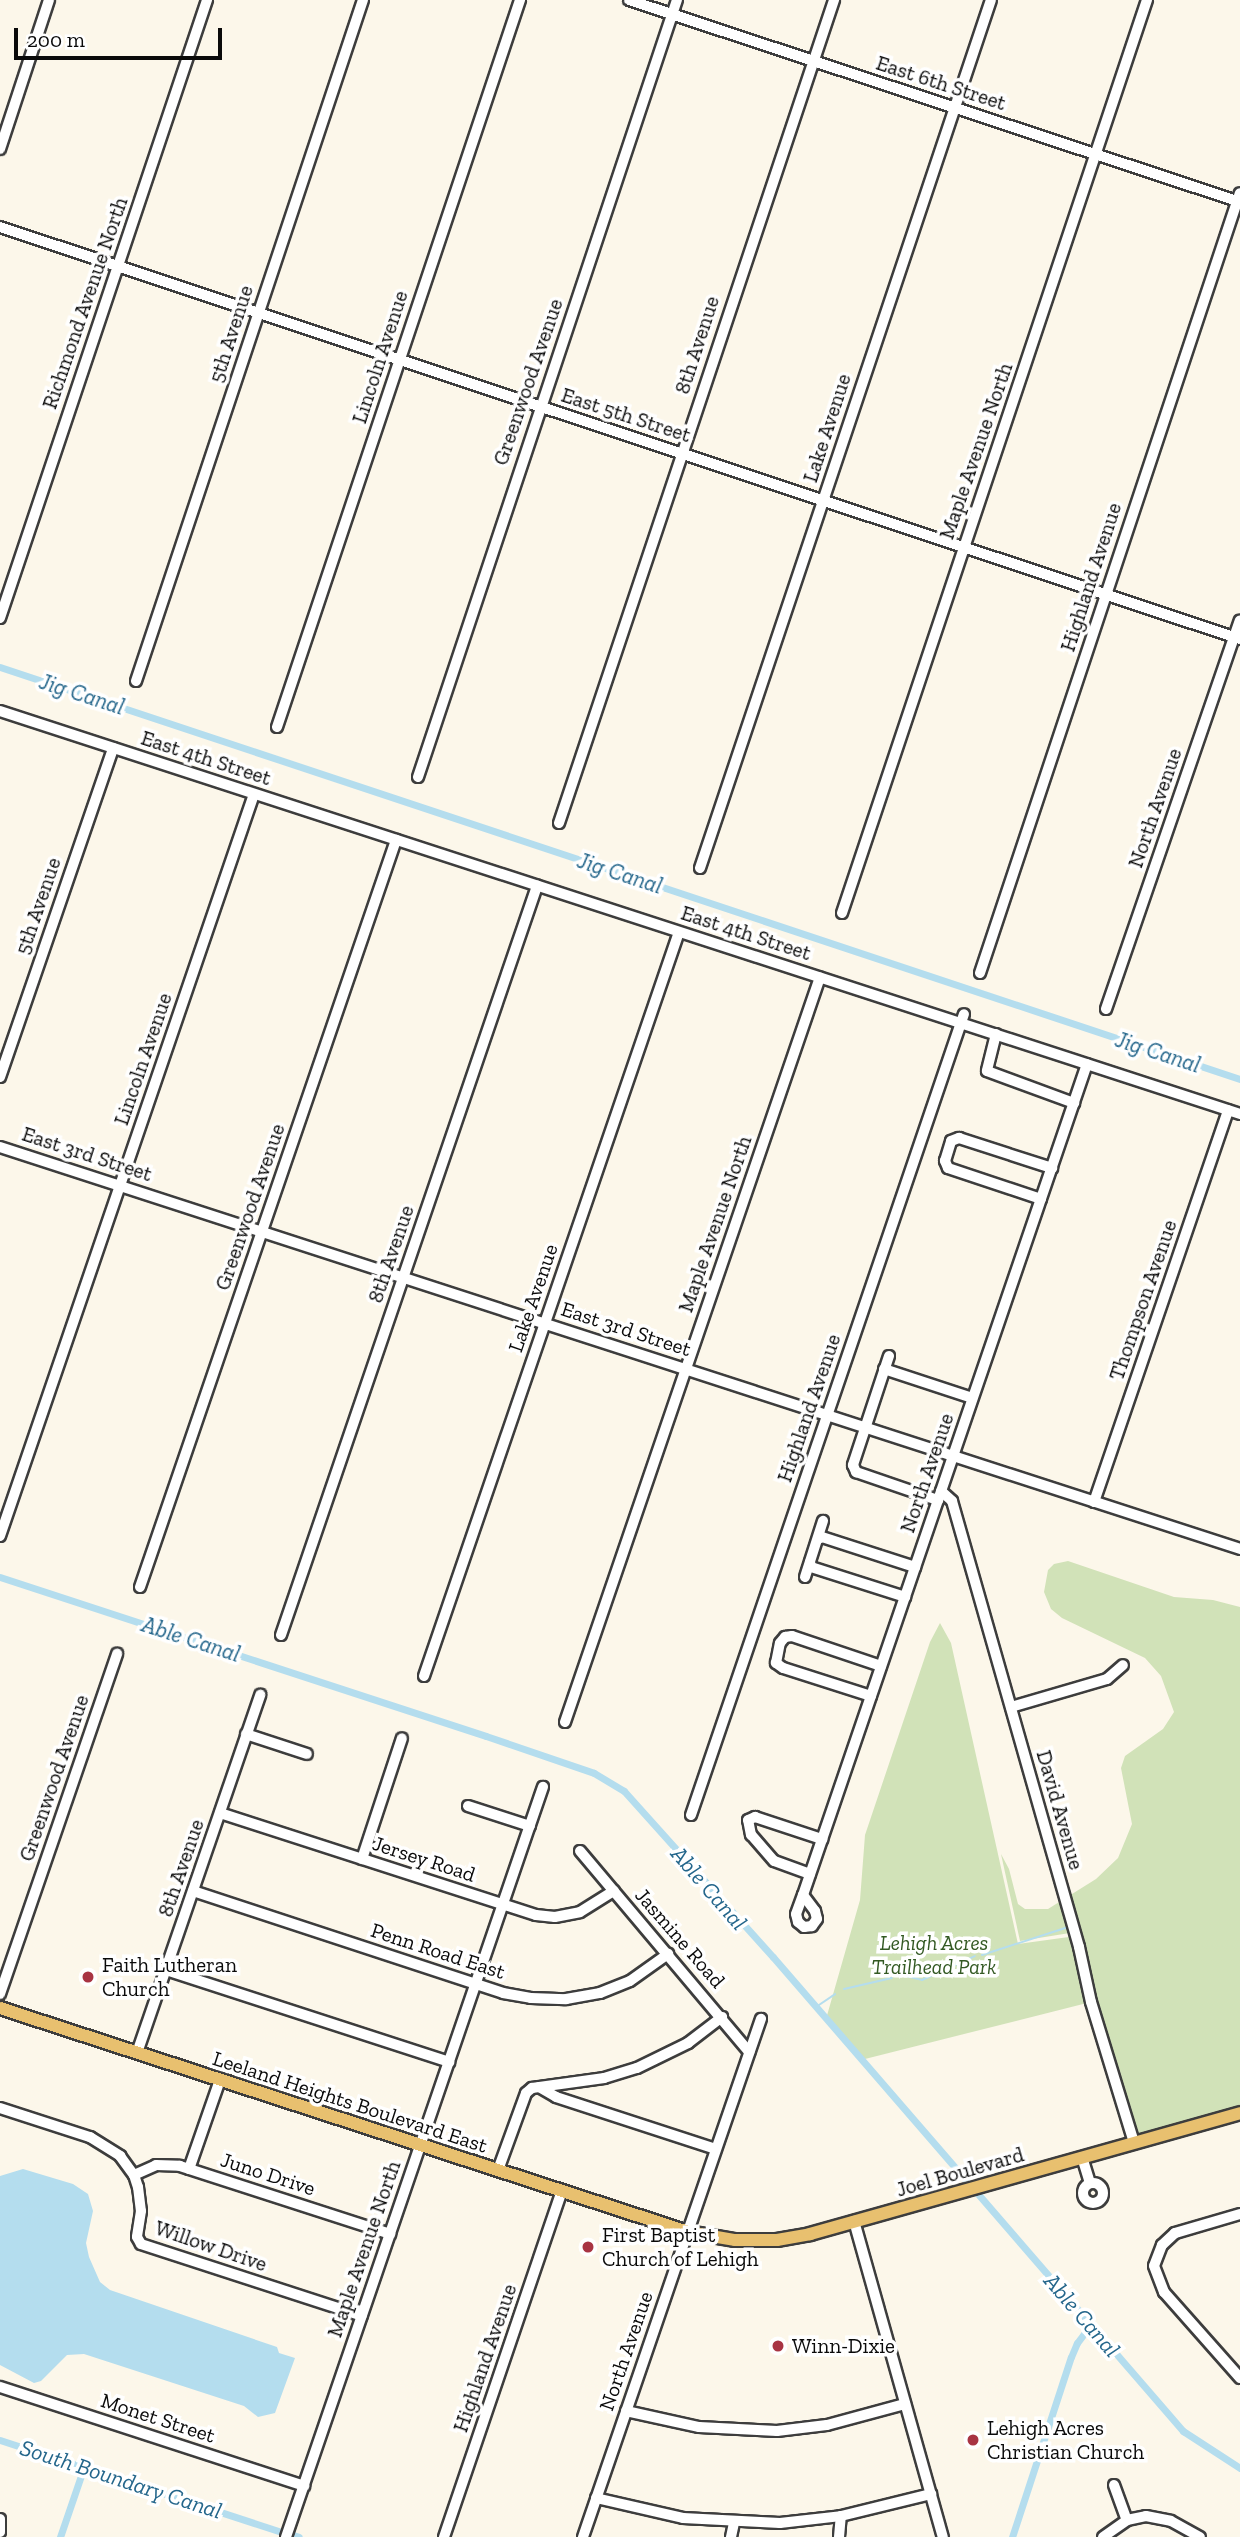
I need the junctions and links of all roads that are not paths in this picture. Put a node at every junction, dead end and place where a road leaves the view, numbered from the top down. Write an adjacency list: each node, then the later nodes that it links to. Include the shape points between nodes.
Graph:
1 (50, 0): 13 (street)
2 (206, 0): 17 (street, Richmond Avenue North)
3 (363, 0): 18 (street, 5th Avenue)
4 (520, 0): 19 (street, Lincoln Avenue)
5 (629, 0): 10 (street, East 6th Street)
6 (677, 0): 10 (street, Greenwood Avenue)
7 (834, 0): 11 (street, 8th Avenue)
8 (991, 0): 12 (street, Lake Avenue)
9 (1147, 0): 14 (street, Maple Avenue North)
10 (673, 14): 11 (street, East 6th Street); 20 (street, Greenwood Avenue)
11 (813, 61): 12 (street, East 6th Street); 21 (street, 8th Avenue)
12 (955, 108): 14 (street, East 6th Street); 22 (street, Lake Avenue)
13 (0, 149)
14 (1096, 154): 15 (street, East 6th Street); 23 (street, Maple Avenue North)
15 (1239, 199): 24 (street, Highland Avenue)
16 (0, 228): 17 (street, East 5th Street)
17 (117, 267): 18 (street, East 5th Street); 25 (street, Richmond Avenue North)
18 (258, 313): 19 (street, East 5th Street); 28 (street, 5th Avenue)
19 (400, 360): 20 (street, East 5th Street); 30 (street, Lincoln Avenue)
20 (540, 407): 21 (street, East 5th Street); 32 (street, Greenwood Avenue)
21 (681, 454): 22 (street, East 5th Street); 34 (street, 8th Avenue)
22 (823, 500): 23 (street, East 5th Street); 36 (street, Lake Avenue)
23 (964, 547): 24 (street, East 5th Street); 38 (street, Maple Avenue North)
24 (1106, 594): 27 (street, East 5th Street); 40 (street, Highland Avenue)
25 (0, 618)
26 (1240, 620): 27 (street, North Avenue)
27 (1237, 638): 42 (street, North Avenue)
28 (136, 681)
29 (0, 711): 31 (street, East 4th Street)
30 (277, 727)
31 (113, 748): 33 (street, East 4th Street); 46 (street, 5th Avenue)
32 (418, 777)
33 (254, 794): 35 (street, East 4th Street); 52 (street, Lincoln Avenue)
34 (559, 823)
35 (396, 840): 37 (street, East 4th Street); 54 (street, Greenwood Avenue)
36 (700, 868)
37 (537, 886): 39 (street, East 4th Street); 55 (street, 8th Avenue)
38 (842, 914)
39 (679, 932): 41 (street, East 4th Street); 56 (street, Lake Avenue)
40 (980, 973)
41 (820, 977): 43 (street, East 4th Street); 58 (street, Maple Avenue North)
42 (1105, 1009)
43 (963, 1019): 44 (street, East 4th Street); 61 (street, Highland Avenue)
44 (996, 1034): 45 (street, East 4th Street); 47 (street, via 986,1071)
45 (1087, 1064): 47 (street, North Avenue); 48 (street, East 4th Street)
46 (0, 1077)
47 (1074, 1103): 51 (street, North Avenue)
48 (1228, 1110): 49 (street, East 4th Street); 65 (street, Thompson Avenue)
49 (1240, 1114)
50 (0, 1147): 52 (street, East 3rd Street)
51 (1052, 1168): 53 (street, North Avenue); 53 (street, via 959,1138 951,1141 945,1161 948,1168)
52 (120, 1185): 54 (street, East 3rd Street); 67 (street, Lincoln Avenue)
53 (1041, 1199): 60 (street, North Avenue)
54 (262, 1231): 55 (street, East 3rd Street); 73 (street, Greenwood Avenue)
55 (403, 1277): 56 (street, East 3rd Street); 75 (street, 8th Avenue)
56 (545, 1323): 58 (street, East 3rd Street); 81 (street, Lake Avenue)
57 (889, 1356): 59 (street)
58 (686, 1369): 61 (street, East 3rd Street); 85 (street, Maple Avenue North)
59 (884, 1369): 60 (street); 62 (street)
60 (972, 1398): 63 (street, North Avenue)
61 (827, 1415): 62 (street, East 3rd Street); 92 (street, Highland Avenue)
62 (865, 1427): 63 (street, East 3rd Street); 64 (street, via 853,1465 856,1472)
63 (952, 1456): 64 (street, North Avenue); 65 (street, East 3rd Street)
64 (940, 1495): 71 (street, North Avenue); 84 (street, David Avenue, via 952,1501)
65 (1094, 1502): 69 (street, East 3rd Street)
66 (823, 1521): 68 (street)
67 (0, 1536)
68 (818, 1539): 70 (street); 71 (street)
69 (1239, 1545)
70 (810, 1562): 72 (street); 74 (street, via 811,1567)
71 (915, 1567): 74 (street, North Avenue)
72 (805, 1577)
73 (140, 1587)
74 (905, 1597): 79 (street, North Avenue)
75 (281, 1634)
76 (117, 1654): 105 (street, Greenwood Avenue)
77 (776, 1658): 79 (street, via 780,1643 792,1636); 80 (street); 83 (street, via 783,1668)
78 (1124, 1665): 84 (street, via 1107,1679)
79 (881, 1666): 83 (street, North Avenue)
80 (772, 1674)
81 (424, 1676)
82 (260, 1695): 86 (street, 8th Avenue)
83 (871, 1696): 94 (street, North Avenue)
84 (1011, 1707): 116 (street, David Avenue)
85 (565, 1722)
86 (247, 1734): 88 (street); 91 (street, 8th Avenue)
87 (402, 1738): 96 (street)
88 (307, 1754)
89 (543, 1787): 93 (street, Maple Avenue North)
90 (468, 1806): 93 (street)
91 (220, 1813): 96 (street, Jersey Road); 98 (street, 8th Avenue)
92 (691, 1815)
93 (530, 1826): 101 (street, Maple Avenue North)
94 (822, 1839): 97 (street, North Avenue); 97 (street, via 755,1817 748,1820 751,1835 774,1861)
95 (580, 1852): 99 (street, Jasmine Road)
96 (362, 1859): 101 (street, Jersey Road)
97 (810, 1874): 100 (street, North Avenue)
98 (193, 1891): 103 (street, 8th Avenue); 104 (street, Penn Road East)
99 (614, 1891): 101 (street, Jersey Road, via 587,1909 564,1916 536,1915); 102 (street, Jasmine Road)
100 (803, 1895)
101 (503, 1905): 104 (street, Maple Avenue North)
102 (668, 1954): 104 (street, Penn Road East, via 630,1981 578,1998 531,1998); 107 (street, Jasmine Road)
103 (166, 1970): 110 (street, 8th Avenue); 111 (street)
104 (476, 1983): 111 (street, Maple Avenue North)
105 (0, 1994)
106 (0, 2008): 110 (main road, Leeland Heights Boulevard East)
107 (722, 2017): 109 (street, Jasmine Road); 113 (street, via 655,2061 604,2078)
108 (761, 2019): 109 (street, North Avenue)
109 (750, 2052): 118 (street, North Avenue)
110 (137, 2053): 112 (main road, Leeland Heights Boulevard East)
111 (449, 2062): 117 (street, Maple Avenue North)
112 (220, 2080): 117 (main road, Leeland Heights Boulevard East); 120 (street)
113 (540, 2087): 118 (street, via 556,2097); 121 (street, via 526,2093)
114 (0, 2108): 122 (street, via 98,2140 120,2156)
115 (1240, 2113): 116 (main road, Joel Boulevard)
116 (1134, 2143): 119 (main road, Joel Boulevard)
117 (420, 2145): 121 (main road, Leeland Heights Boulevard East); 128 (street, Maple Avenue North)
118 (716, 2149): 127 (street, North Avenue)
119 (1082, 2157): 123 (street); 126 (main road, Joel Boulevard)
120 (190, 2169): 122 (street, Juno Drive, via 163,2164); 128 (street, Juno Drive)
121 (498, 2170): 124 (main road, Leeland Heights Boulevard East)
122 (134, 2175): 129 (street, Willow Drive, via 141,2202 137,2237 141,2244)
123 (1090, 2183)
124 (562, 2191): 127 (main road, Leeland Heights Boulevard East); 145 (street, Highland Avenue)
125 (1240, 2214): 130 (street, via 1175,2233 1162,2245 1154,2266 1164,2292)
126 (854, 2221): 127 (main road, Joel Boulevard, via 799,2236 755,2241); 132 (street)
127 (688, 2232): 133 (street, North Avenue)
128 (390, 2234): 129 (street, Maple Avenue North)
129 (362, 2316): 135 (street, Maple Avenue North)
130 (1240, 2378)
131 (0, 2387): 135 (street, Monet Street)
132 (905, 2404): 133 (street, via 852,2420 777,2431 699,2427); 136 (street)
133 (626, 2411): 137 (street, North Avenue)
134 (1114, 2485): 140 (street)
135 (304, 2486): 144 (street, Maple Avenue North)
136 (931, 2494): 138 (street); 149 (street)
137 (596, 2498): 141 (street, via 661,2514); 146 (street, North Avenue)
138 (841, 2516): 141 (street); 148 (street)
139 (0, 2519): 142 (street)
140 (1127, 2520): 143 (street, via 1163,2518); 150 (street)
141 (734, 2523): 147 (street)
142 (0, 2532)
143 (1196, 2536)
144 (286, 2537)
145 (444, 2537)
146 (583, 2537)
147 (731, 2537)
148 (839, 2537)
149 (943, 2537)
150 (1103, 2537)

